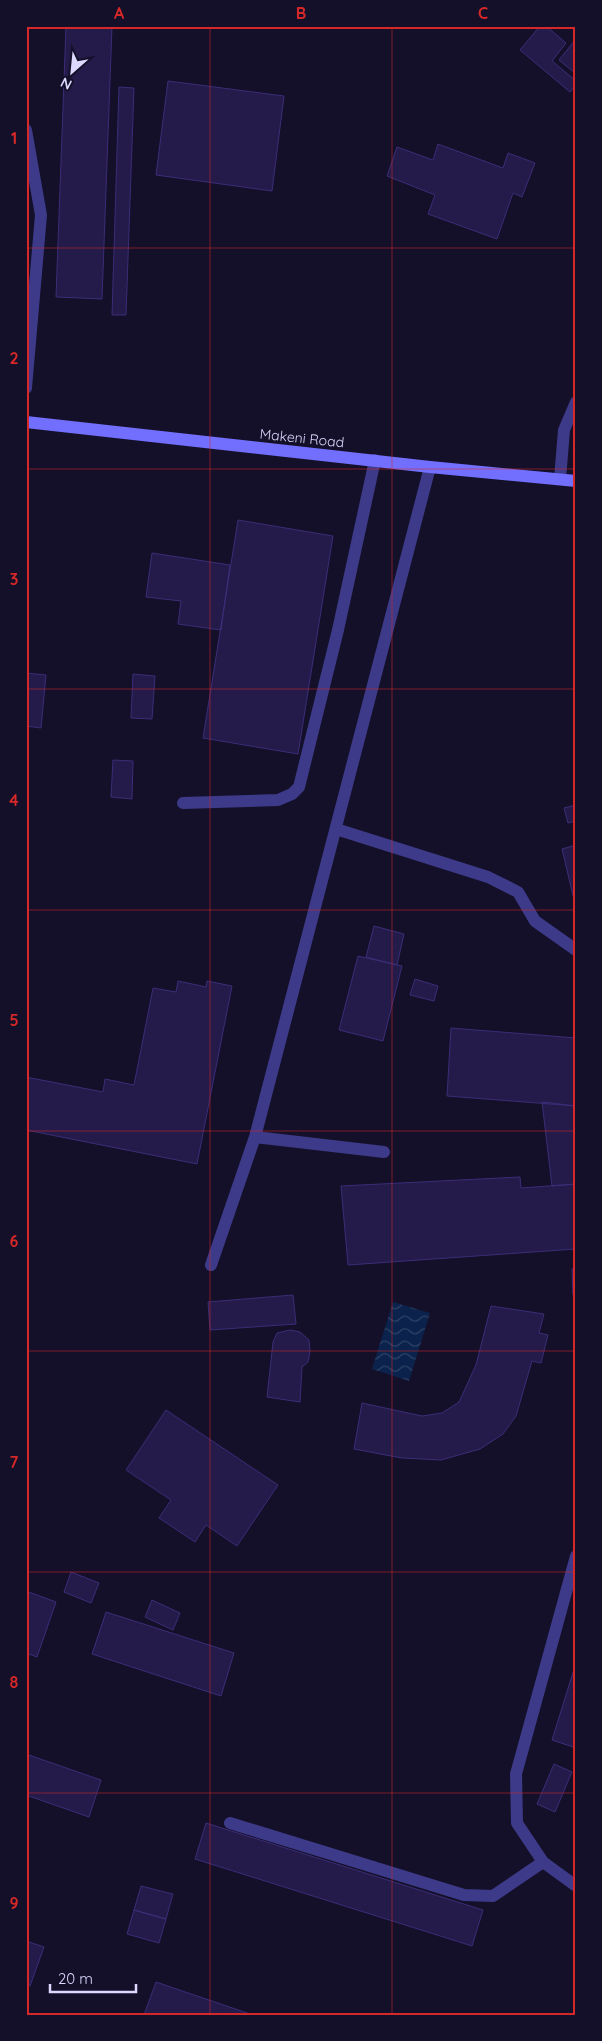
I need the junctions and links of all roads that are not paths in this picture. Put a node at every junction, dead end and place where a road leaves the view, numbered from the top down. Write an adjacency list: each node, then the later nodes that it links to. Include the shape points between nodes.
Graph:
1 (26, 130): 2 (street, via 41,214)
2 (26, 388)
3 (576, 402): 7 (street, via 564,430)
4 (26, 422): 5 (main road, Makeni Road)
5 (375, 460): 6 (main road, Makeni Road); 9 (street, via 299,787 278,800)
6 (430, 467): 7 (main road, Makeni Road); 10 (street)
7 (560, 479): 8 (main road, Makeni Road)
8 (576, 481)
9 (183, 803)
10 (336, 829): 11 (street, via 488,877 518,892 535,921); 12 (street)
11 (576, 950)
12 (255, 1136): 13 (street); 14 (street)
13 (384, 1152)
14 (211, 1265)
15 (576, 1556): 17 (street, via 516,1774 517,1823)
16 (230, 1823): 17 (street, via 464,1895 492,1896)
17 (542, 1862): 18 (street)
18 (576, 1886)

